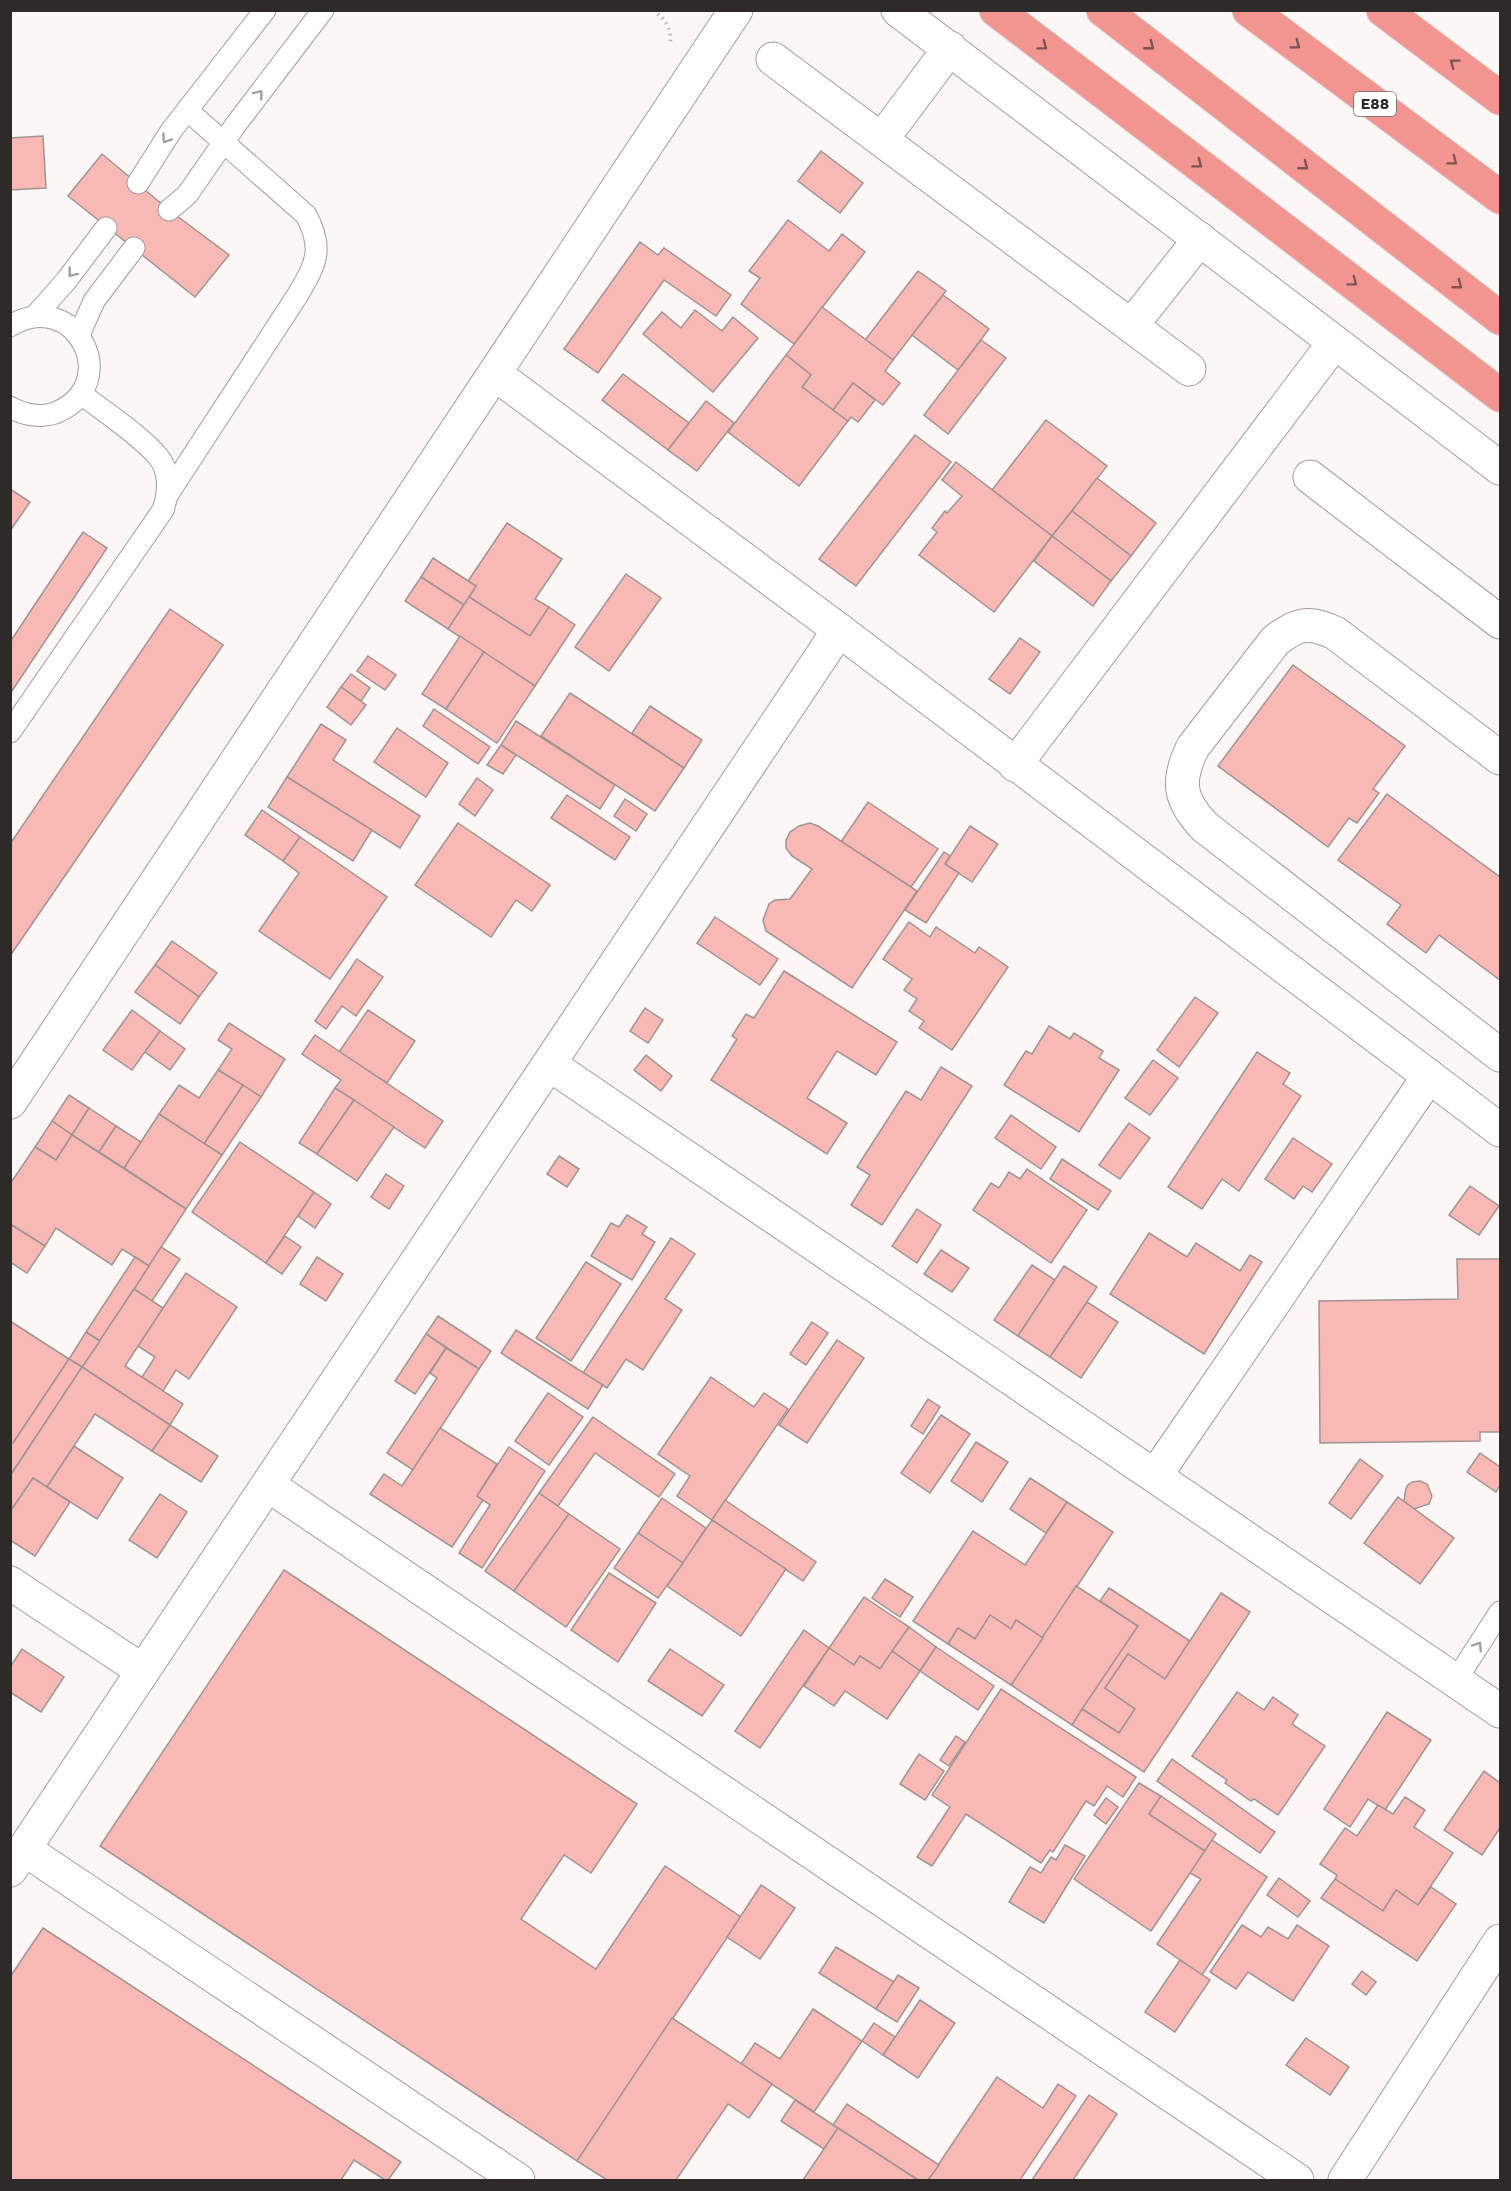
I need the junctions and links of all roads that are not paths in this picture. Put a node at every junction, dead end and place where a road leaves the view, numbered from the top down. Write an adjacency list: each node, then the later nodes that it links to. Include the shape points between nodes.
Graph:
1 (265, 10): 12 (lane)
2 (323, 10): 14 (lane, one-way to 2)
3 (736, 10): 28 (street)
4 (898, 10): 9 (street)
5 (996, 10): 30 (highway, one-way to 30)
6 (1103, 10): 22 (highway, one-way to 22)
7 (1249, 10): 16 (highway, E88, one-way to 16)
8 (1383, 10): 11 (highway, one-way to 8)
9 (950, 48): 13 (street); 19 (street)
10 (774, 59): 13 (street)
11 (1500, 98)
12 (187, 110): 14 (lane); 15 (lane, one-way to 15)
13 (882, 139): 24 (street)
14 (224, 141): 17 (lane, via 187,195); 34 (lane, via 306,215 318,246 315,264 297,296)
15 (138, 183)
16 (1500, 197)
17 (169, 210)
18 (106, 228): 21 (lane, one-way to 21)
19 (1200, 239): 24 (street); 26 (street)
20 (134, 248): 25 (lane, via 94,301)
21 (35, 316): 23 (lane); 25 (lane, via 59,320)
22 (1500, 318)
23 (10, 326)
24 (1131, 326): 27 (street)
25 (79, 335): 29 (lane, via 90,364)
26 (1334, 343): 32 (street); 39 (street)
27 (1189, 369)
28 (495, 374): 36 (street); 43 (street)
29 (81, 394): 31 (lane, via 68,408 50,415 30,415); 34 (lane, via 154,451 163,464)
30 (1500, 395)
31 (10, 406)
32 (1500, 468)
33 (1310, 477): 35 (street)
34 (168, 494): 37 (lane, via 163,510)
35 (1500, 622)
36 (838, 630): 39 (street); 41 (street)
37 (10, 732)
38 (1500, 758): 40 (street, via 1335,633 1320,626 1303,625 1275,640 1193,747 1183,767 1182,789 1190,811 1205,827)
39 (1015, 765): 42 (street)
40 (1500, 1055)
41 (549, 1064): 45 (street); 46 (street)
42 (1429, 1076): 44 (street); 45 (street)
43 (10, 1102)
44 (1500, 1130)
45 (1155, 1476): 50 (street)
46 (268, 1485): 49 (street); 55 (street)
47 (10, 1583): 49 (street)
48 (1500, 1612): 50 (lane, one-way to 48)
49 (143, 1671): 52 (street)
50 (1456, 1680): 51 (street)
51 (1500, 1711)
52 (17, 1859): 54 (street)
53 (1500, 1941): 56 (street)
54 (518, 2181)
55 (1297, 2181)
56 (1345, 2181)

